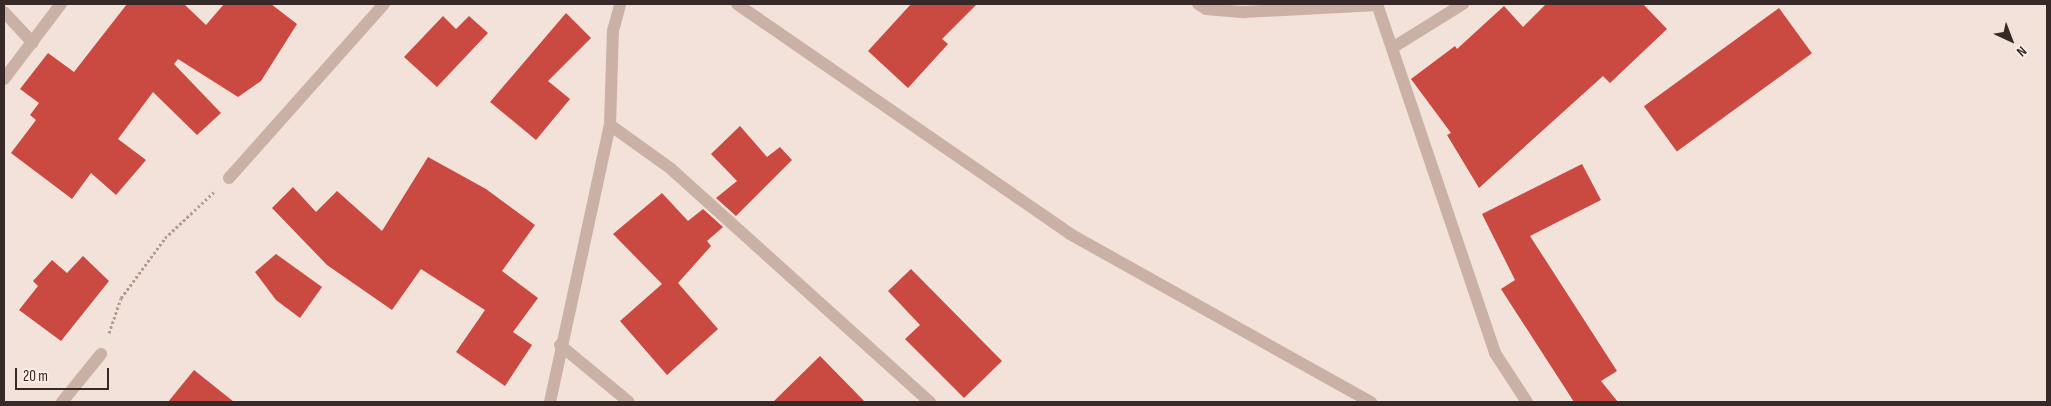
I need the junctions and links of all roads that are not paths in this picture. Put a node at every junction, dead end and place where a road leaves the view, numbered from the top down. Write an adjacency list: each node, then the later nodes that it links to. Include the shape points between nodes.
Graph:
1 (61, 4): 9 (street)
2 (384, 4): 13 (street)
3 (620, 4): 12 (street, via 613,30)
4 (737, 4): 20 (street, via 1070,234)
5 (1198, 4): 6 (street, via 1206,9 1244,12)
6 (1378, 4): 10 (street)
7 (1463, 4): 10 (street)
8 (4, 12): 9 (street)
9 (34, 42): 11 (street)
10 (1392, 48): 21 (street, via 1495,352)
11 (4, 79)
12 (610, 125): 14 (street); 19 (street, via 670,168)
13 (229, 178)
14 (560, 345): 17 (street); 18 (street)
15 (101, 354): 16 (street)
16 (62, 402)
17 (550, 402)
18 (629, 402)
19 (930, 402)
20 (1371, 402)
21 (1527, 402)

